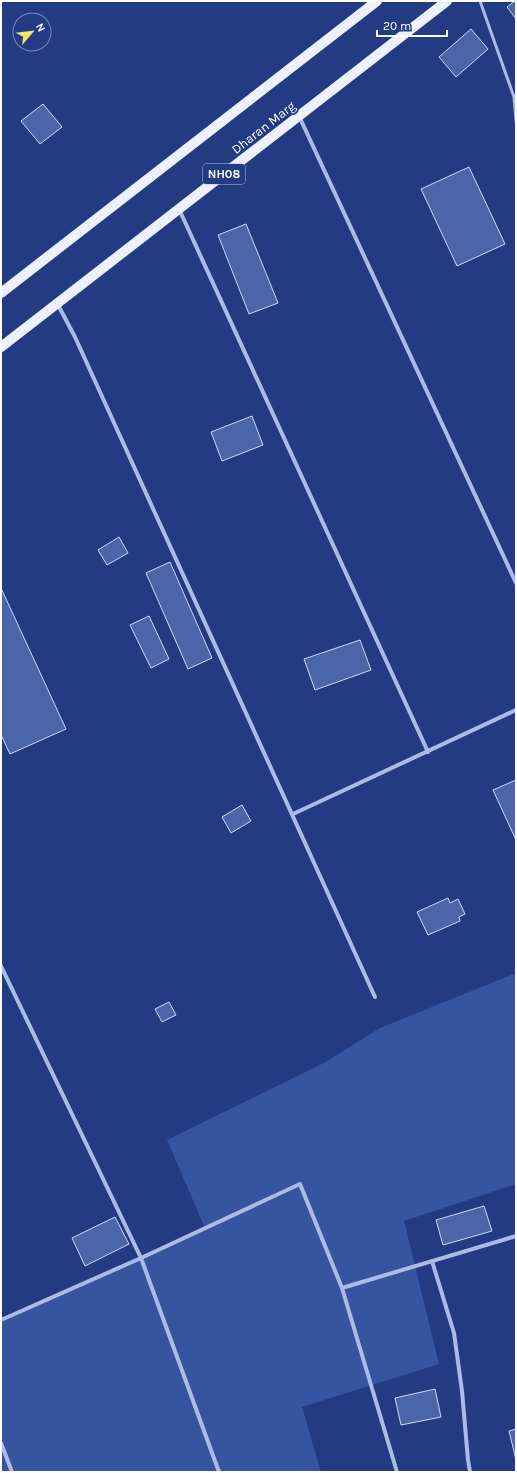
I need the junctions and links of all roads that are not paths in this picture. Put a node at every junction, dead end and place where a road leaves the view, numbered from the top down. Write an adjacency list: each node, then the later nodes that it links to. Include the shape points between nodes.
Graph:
1 (377, 1): 7 (main road)
2 (447, 1): 4 (main road, Dharan Marg / NH08)
3 (480, 1): 5 (lane, via 514,97)
4 (299, 116): 6 (main road, Dharan Marg / NH08); 10 (street)
5 (516, 121)
6 (179, 209): 8 (main road, Dharan Marg / NH08); 12 (street)
7 (1, 293)
8 (57, 303): 9 (main road, Dharan Marg / NH08); 13 (street)
9 (1, 346)
10 (516, 583)
11 (516, 710): 12 (street)
12 (428, 752): 13 (street)
13 (293, 814): 15 (street)
14 (1, 966): 17 (street)
15 (376, 997)
16 (516, 1236): 18 (street)
17 (141, 1258): 19 (street, via 300,1184); 20 (street); 23 (street)
18 (432, 1261): 19 (street); 25 (street, via 454,1333)
19 (342, 1288): 24 (street)
20 (1, 1320)
21 (1, 1442): 22 (street)
22 (12, 1472)
23 (219, 1472)
24 (397, 1472)
25 (470, 1472)

